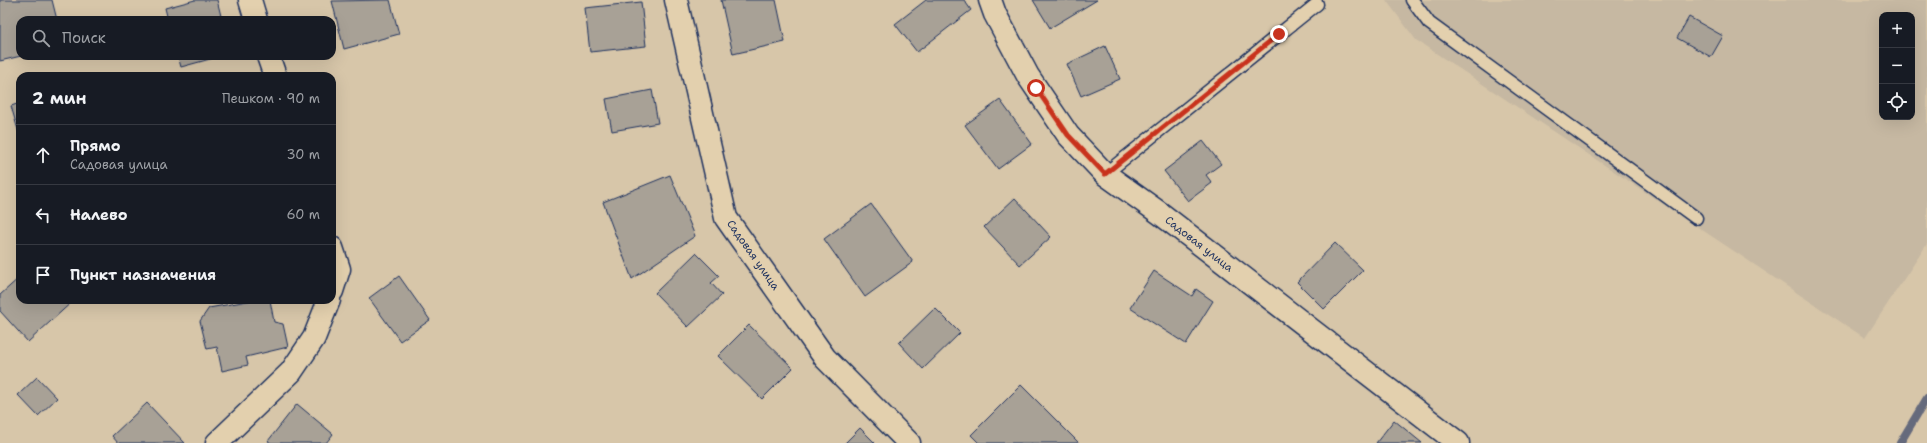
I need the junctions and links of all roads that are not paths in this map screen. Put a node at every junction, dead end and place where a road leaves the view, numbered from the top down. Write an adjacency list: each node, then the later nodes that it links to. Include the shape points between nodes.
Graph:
1 (250, 0): 6 (street)
2 (676, 0): 15 (street, Садовая улица, via 726,218 825,358)
3 (990, 0): 9 (street, Садовая улица, via 1028,76 1068,135)
4 (1412, 0): 10 (lane, via 1428,23)
5 (1317, 4): 9 (lane)
6 (255, 16)
7 (269, 60): 8 (street)
8 (274, 72)
9 (1105, 174): 16 (street, Садовая улица)
10 (1696, 218)
11 (336, 260): 12 (street, via 339,269)
12 (336, 278)
13 (327, 304): 14 (street, via 314,338 291,372)
14 (217, 443)
15 (909, 443)
16 (1458, 443)

